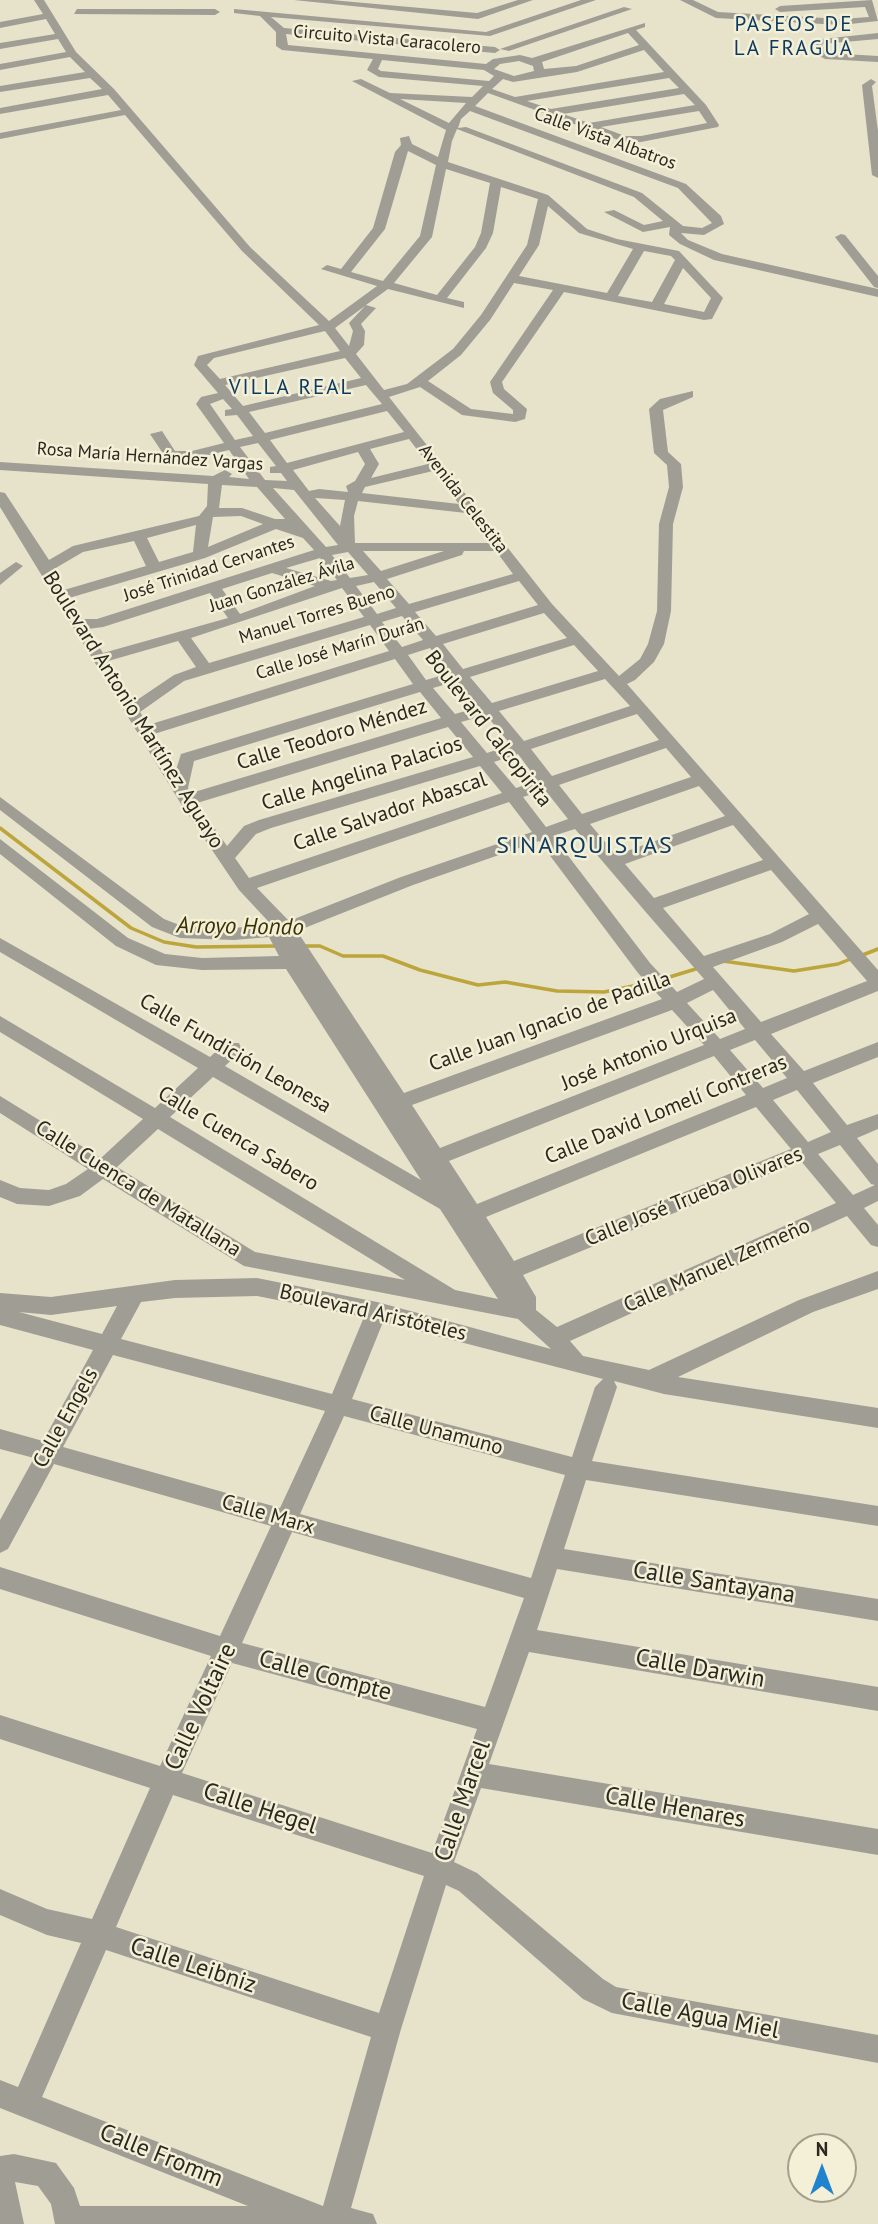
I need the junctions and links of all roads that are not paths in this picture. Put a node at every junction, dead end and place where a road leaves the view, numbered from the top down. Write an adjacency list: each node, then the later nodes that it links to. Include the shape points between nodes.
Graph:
1 (39, 0): 19 (street, Avenida Celestita)
2 (197, 0): 13 (street)
3 (299, 0): 18 (street)
4 (457, 0): 18 (street)
5 (466, 0): 18 (street)
6 (528, 0): 18 (street)
7 (591, 0): 25 (street, Circuito Vista Caracolero)
8 (685, 0): 17 (street, via 716,15)
9 (746, 0): 17 (street)
10 (68, 1): 13 (street, via 79,15)
11 (868, 2): 17 (street); 23 (street, via 875,19)
12 (627, 9): 31 (street, via 612,9)
13 (192, 11): 15 (street)
14 (237, 11): 16 (street, Circuito Vista Caracolero)
15 (215, 12)
16 (265, 13): 24 (street, Circuito Vista Caracolero); 25 (street, Circuito Vista Caracolero)
17 (752, 14): 23 (street)
18 (473, 15): 25 (street)
19 (49, 16): 20 (street); 26 (street, Avenida Celestita)
20 (0, 25)
21 (642, 25): 22 (street)
22 (630, 29): 29 (street); 34 (street)
23 (820, 30): 27 (street); 33 (street, via 819,53 825,57)
24 (281, 31): 31 (street); 32 (street, Circuito Vista Caracolero, via 281,47)
25 (486, 33): 31 (street)
26 (61, 36): 28 (street); 30 (street, Avenida Celestita)
27 (878, 36)
28 (0, 46)
29 (646, 46): 35 (street); 38 (street, via 577,69)
30 (72, 54): 36 (street); 39 (street, Avenida Celestita)
31 (504, 54): 34 (street); 37 (street)
32 (379, 57): 37 (street, Circuito Vista Caracolero); 44 (street, via 373,73)
33 (878, 59)
34 (534, 61): 38 (street, via 541,67)
35 (661, 62): 40 (street); 43 (street)
36 (0, 67)
37 (489, 67): 44 (street)
38 (539, 73): 44 (street)
39 (93, 74): 46 (street); 48 (street, Avenida Celestita)
40 (672, 74): 43 (street); 47 (street)
41 (854, 77): 45 (street)
42 (357, 81): 49 (street, Calle Vista Albatros)
43 (612, 82): 50 (street)
44 (497, 83): 50 (street); 53 (street)
45 (875, 83): 66 (street, via 867,85)
46 (0, 89)
47 (687, 90): 54 (street); 57 (street)
48 (110, 91): 51 (street); 56 (street, Avenida Celestita)
49 (382, 94): 53 (street); 62 (street, Calle Vista Albatros)
50 (516, 99): 57 (street)
51 (59, 101): 52 (street); 58 (street)
52 (37, 105): 55 (street); 60 (street)
53 (473, 105): 62 (street); 70 (street, Calle Vista Albatros, via 682,186 719,224 704,232)
54 (702, 107): 61 (street); 61 (street, via 714,125 630,140)
55 (0, 111)
56 (127, 112): 58 (street); 86 (street, Avenida Celestita, via 246,249)
57 (552, 113): 61 (street)
58 (77, 122): 60 (street); 63 (street)
59 (0, 125): 64 (street)
60 (58, 126): 64 (street)
61 (590, 127)
62 (456, 128): 65 (street); 70 (street, Calle Vista Albatros, via 638,195)
63 (88, 133)
64 (4, 135)
65 (448, 166): 67 (street); 75 (street, via 406,142 379,229); 78 (street, via 436,237)
66 (878, 175)
67 (496, 183): 68 (street); 82 (street, via 480,248)
68 (544, 197): 72 (street, via 583,231); 76 (street, via 537,234)
69 (610, 212): 70 (street, via 643,229)
70 (673, 225): 80 (street, via 675,235 684,242 718,257)
71 (841, 237): 77 (street)
72 (641, 246): 73 (street, via 669,251); 81 (street)
73 (682, 259): 84 (street); 84 (street, via 716,295 708,316)
74 (327, 269): 75 (street)
75 (344, 274): 78 (street)
76 (514, 279): 79 (street); 89 (street, via 457,352)
77 (878, 284)
78 (389, 287): 82 (street); 85 (street); 86 (street)
79 (561, 288): 81 (street); 89 (street, via 496,382 498,390 520,409 520,416 510,419 467,412)
80 (878, 293)
81 (610, 298): 84 (street)
82 (439, 300): 83 (street)
83 (460, 305)
84 (656, 307)
85 (355, 323): 86 (street); 87 (street, via 360,338)
86 (334, 324): 87 (street, Avenida Celestita); 90 (street, Boulevard Calcopirita, via 202,359 200,365)
87 (349, 353): 88 (street, Avenida Celestita); 90 (street)
88 (369, 380): 93 (street, Avenida Celestita); 94 (street)
89 (420, 381): 93 (street)
90 (215, 384): 92 (street, Boulevard Calcopirita)
91 (688, 394): 150 (street, via 656,409 661,453 674,464 676,487 666,524 667,576 659,633 646,662 630,677)
92 (225, 396): 95 (street, via 206,400); 96 (street, Boulevard Calcopirita)
93 (385, 400): 97 (street); 99 (street, Avenida Celestita)
94 (277, 401): 96 (street); 97 (street)
95 (208, 410): 96 (street); 102 (street, Boulevard Calcopirita)
96 (240, 410): 100 (street, Boulevard Calcopirita)
97 (300, 427): 100 (street)
98 (157, 434): 102 (street, via 171,455)
99 (413, 434): 101 (street); 105 (street, Avenida Celestita)
100 (264, 440): 102 (street); 103 (street, Boulevard Calcopirita)
101 (362, 447): 103 (street); 108 (street, via 372,464)
102 (239, 450): 103 (street); 106 (street); 107 (street, Boulevard Calcopirita)
103 (283, 464): 107 (street); 109 (street, Boulevard Calcopirita)
104 (0, 466): 106 (street, Rosa María Hernández Vargas)
105 (437, 466): 108 (street); 111 (street, Avenida Celestita)
106 (222, 480): 107 (street, Rosa María Hernández Vargas); 114 (street)
107 (258, 480): 109 (street, Rosa María Hernández Vargas); 113 (street, Boulevard Calcopirita)
108 (356, 491): 109 (street, Rosa María Hernández Vargas); 111 (street, Rosa María Hernández Vargas); 119 (street, via 347,516)
109 (308, 494): 113 (street); 119 (street, Boulevard Calcopirita)
110 (0, 496): 126 (street, Boulevard Antonio Martínez Aguayo)
111 (471, 509): 122 (street, Avenida Celestita)
112 (235, 512): 113 (street); 114 (street); 115 (street); 118 (street)
113 (285, 513): 115 (street); 116 (street, Boulevard Calcopirita)
114 (207, 516): 117 (street); 124 (street)
115 (274, 525): 116 (street); 118 (street)
116 (306, 535): 119 (street); 123 (street, Boulevard Calcopirita)
117 (139, 536): 126 (street, via 78,549); 127 (street)
118 (247, 536): 124 (street)
119 (350, 545): 120 (street); 123 (street, José Trinidad Cervantes); 129 (street, Boulevard Calcopirita)
120 (391, 546): 121 (street); 129 (street)
121 (474, 547): 122 (street); 129 (street, Juan González Ávila)
122 (500, 547): 130 (street, Avenida Celestita)
123 (323, 552): 128 (street, José Trinidad Cervantes); 132 (street, Boulevard Calcopirita)
124 (200, 555): 127 (street)
125 (16, 566): 131 (street)
126 (44, 569): 135 (street, Boulevard Antonio Martínez Aguayo)
127 (155, 569): 135 (street)
128 (273, 569): 133 (street); 134 (street, José Trinidad Cervantes)
129 (383, 575): 132 (street, Juan González Ávila); 137 (street, Boulevard Calcopirita)
130 (522, 576): 136 (street, Avenida Celestita); 137 (street, Manuel Torres Bueno)
131 (0, 581)
132 (346, 584): 133 (street, Juan González Ávila); 138 (street, Boulevard Calcopirita)
133 (330, 586): 139 (street, Juan González Ávila)
134 (214, 588): 139 (street); 141 (street, José Trinidad Cervantes)
135 (60, 596): 140 (street, Boulevard Antonio Martínez Aguayo)
136 (547, 607): 144 (street, Avenida Celestita); 145 (street, Calle José Marín Durán)
137 (403, 609): 138 (street, Manuel Torres Bueno); 145 (street, Boulevard Calcopirita)
138 (373, 618): 146 (street, Boulevard Calcopirita); 148 (street, Manuel Torres Bueno)
139 (237, 620): 142 (street, Juan González Ávila)
140 (77, 624): 141 (street, José Trinidad Cervantes); 143 (street, Boulevard Antonio Martínez Aguayo)
141 (97, 624): 143 (street)
142 (182, 636): 147 (street, Juan González Ávila); 148 (street)
143 (86, 638): 147 (street, Boulevard Antonio Martínez Aguayo)
144 (578, 639): 149 (street); 150 (street, Avenida Celestita)
145 (430, 641): 146 (street, Calle José Marín Durán); 149 (street, Boulevard Calcopirita)
146 (398, 651): 151 (street, Boulevard Calcopirita); 156 (street, Calle José Marín Durán)
147 (100, 659): 154 (street, Boulevard Antonio Martínez Aguayo)
148 (205, 669): 154 (street, Manuel Torres Bueno, via 179,678)
149 (459, 674): 151 (street); 153 (street, Boulevard Calcopirita)
150 (613, 678): 152 (street, Avenida Celestita); 153 (street, Calle Teodoro Méndez)
151 (422, 685): 155 (street, Boulevard Calcopirita); 159 (street)
152 (640, 708): 157 (street, Avenida Celestita); 158 (street, Calle Angelina Palacios)
153 (489, 709): 155 (street, Calle Teodoro Méndez); 158 (street, Boulevard Calcopirita)
154 (132, 710): 156 (street, Boulevard Antonio Martínez Aguayo)
155 (452, 721): 160 (street, Boulevard Calcopirita); 163 (street, Calle Teodoro Méndez)
156 (147, 734): 159 (street, via 166,740); 163 (street, Boulevard Antonio Martínez Aguayo)
157 (669, 742): 161 (street, Avenida Celestita); 162 (street, Calle Salvador Abascal)
158 (520, 746): 160 (street, Calle Angelina Palacios); 162 (street, Boulevard Calcopirita)
159 (187, 758): 163 (street)
160 (482, 760): 164 (street, Boulevard Calcopirita); 170 (street, Calle Angelina Palacios, via 265,824 250,831)
161 (702, 779): 166 (street, Avenida Celestita); 167 (street)
162 (547, 783): 164 (street, Calle Salvador Abascal); 167 (street, Boulevard Calcopirita)
163 (184, 793): 170 (street, Boulevard Antonio Martínez Aguayo)
164 (512, 794): 168 (street, Boulevard Calcopirita); 173 (street, Calle Salvador Abascal)
165 (0, 802): 176 (street, via 168,928)
166 (736, 818): 171 (street); 172 (street, Avenida Celestita)
167 (579, 821): 168 (street); 171 (street, Boulevard Calcopirita)
168 (541, 833): 176 (street, via 335,908); 180 (street, Boulevard Calcopirita)
169 (0, 845): 176 (street, via 122,942 148,954 191,964)
170 (226, 857): 173 (street, Boulevard Antonio Martínez Aguayo)
171 (613, 862): 174 (street, Boulevard Calcopirita)
172 (775, 862): 174 (street); 175 (street, Avenida Celestita)
173 (245, 886): 176 (street, Boulevard Antonio Martínez Aguayo)
174 (650, 906): 178 (street, Boulevard Calcopirita)
175 (822, 915): 178 (street, Calle Juan Ignacio de Padilla); 179 (street, Avenida Celestita)
176 (288, 942): 189 (street, Boulevard Antonio Martínez Aguayo); 200 (street, Boulevard Antonio Martínez Aguayo)
177 (0, 944): 186 (street, Calle Fundición Leonesa)
178 (707, 971): 180 (street, Calle Juan Ignacio de Padilla); 182 (street, Boulevard Calcopirita)
179 (878, 983): 182 (street, José Antonio Urquisa)
180 (674, 1002): 184 (street, Boulevard Calcopirita); 189 (street, Calle Juan Ignacio de Padilla)
181 (0, 1023): 191 (street, Calle Cuenca Sabero)
182 (758, 1031): 184 (street, José Antonio Urquisa); 187 (street, Boulevard Calcopirita)
183 (232, 1048): 186 (street)
184 (718, 1048): 188 (street, Boulevard Calcopirita); 195 (street, José Antonio Urquisa)
185 (878, 1049): 187 (street, Calle David Lomelí Contreras)
186 (211, 1067): 191 (street); 200 (street, Calle Fundición Leonesa)
187 (800, 1080): 188 (street, Calle David Lomelí Contreras); 193 (street, Boulevard Calcopirita)
188 (760, 1097): 194 (street, Boulevard Calcopirita); 202 (street, Calle David Lomelí Contreras)
189 (399, 1101): 195 (street, Boulevard Antonio Martínez Aguayo)
190 (0, 1103): 196 (street, Calle Cuenca de Matallana)
191 (157, 1116): 196 (street); 207 (street, Calle Cuenca Sabero)
192 (878, 1121): 193 (street, Calle José Trueba Olivares)
193 (842, 1136): 194 (street, Calle José Trueba Olivares); 197 (street, Boulevard Calcopirita)
194 (803, 1151): 201 (street, Boulevard Calcopirita); 204 (street, Calle José Trueba Olivares)
195 (436, 1158): 202 (street, Boulevard Antonio Martínez Aguayo)
196 (103, 1168): 198 (street, via 73,1190 49,1198 17,1196); 207 (street, Calle Cuenca de Matallana, via 251,1260)
197 (878, 1178)
198 (0, 1188)
199 (878, 1192): 201 (street, Calle Manuel Zermeño)
200 (447, 1204): 210 (street, Boulevard Antonio Martínez Aguayo, via 509,1299)
201 (849, 1205): 203 (street, Boulevard Calcopirita); 212 (street, Calle Manuel Zermeño)
202 (473, 1214): 204 (street, Boulevard Antonio Martínez Aguayo)
203 (878, 1239)
204 (510, 1272): 210 (street, Boulevard Antonio Martínez Aguayo, via 526,1297)
205 (878, 1280): 215 (street, via 806,1306)
206 (134, 1295): 208 (street, Boulevard Aristóteles, via 51,1306); 209 (street, Boulevard Aristóteles, via 257,1287); 213 (street, Calle Engels)
207 (450, 1297): 210 (street, Calle Cuenca de Matallana)
208 (0, 1302)
209 (377, 1311): 214 (street, Boulevard Aristóteles); 217 (street, Calle Voltaire)
210 (526, 1311): 212 (street, Boulevard Antonio Martínez Aguayo)
211 (0, 1316): 213 (street, Calle Unamuno)
212 (555, 1338): 214 (street, Boulevard Antonio Martínez Aguayo)
213 (106, 1345): 217 (street, Calle Unamuno); 220 (street, Calle Engels)
214 (577, 1364): 215 (street, Boulevard Aristóteles); 216 (street, Boulevard Aristóteles, via 591,1369)
215 (664, 1382): 216 (street, Boulevard Aristóteles, via 623,1379); 218 (street, Boulevard Aristóteles)
216 (606, 1387): 221 (street, Calle Marcel)
217 (338, 1406): 221 (street, Calle Unamuno); 223 (street, Calle Voltaire)
218 (878, 1418)
219 (0, 1439): 220 (street, Calle Marx)
220 (46, 1452): 223 (street, Calle Marx); 224 (street, Calle Engels)
221 (580, 1469): 222 (street, Calle Unamuno); 225 (street, Calle Marcel)
222 (878, 1516)
223 (285, 1520): 227 (street, Calle Marx); 230 (street, Calle Voltaire)
224 (0, 1542)
225 (549, 1557): 227 (street, Calle Marcel); 228 (street, Calle Santayana)
226 (0, 1578): 230 (street, Calle Compte)
227 (537, 1591): 229 (street, Calle Marcel)
228 (878, 1610)
229 (522, 1639): 231 (street, Calle Darwin); 232 (street, Calle Marcel)
230 (227, 1650): 232 (street, Calle Compte); 235 (street, Calle Voltaire)
231 (878, 1699)
232 (492, 1721): 234 (street, Calle Marcel)
233 (0, 1727): 235 (street, Calle Hegel)
234 (473, 1774): 236 (street, Calle Henares); 237 (street, Calle Marcel)
235 (167, 1779): 237 (street, Calle Hegel); 239 (street, Calle Voltaire)
236 (878, 1842)
237 (439, 1868): 240 (street, Calle Marcel); 241 (street, Calle Agua Miel, via 468,1882 593,1989 612,2000)
238 (0, 1902): 239 (street, Calle Leibniz, via 47,1922)
239 (98, 1934): 240 (street, Calle Leibniz); 242 (street, Calle Voltaire)
240 (387, 2029): 245 (street, Calle Marcel)
241 (878, 2049)
242 (13, 2098): 245 (street, Calle Fromm)
243 (0, 2170): 246 (street, via 46,2173 64,2198)
244 (0, 2181): 247 (street)
245 (325, 2221): 246 (street); 248 (street)
246 (69, 2222)
247 (10, 2224)
248 (363, 2224)

